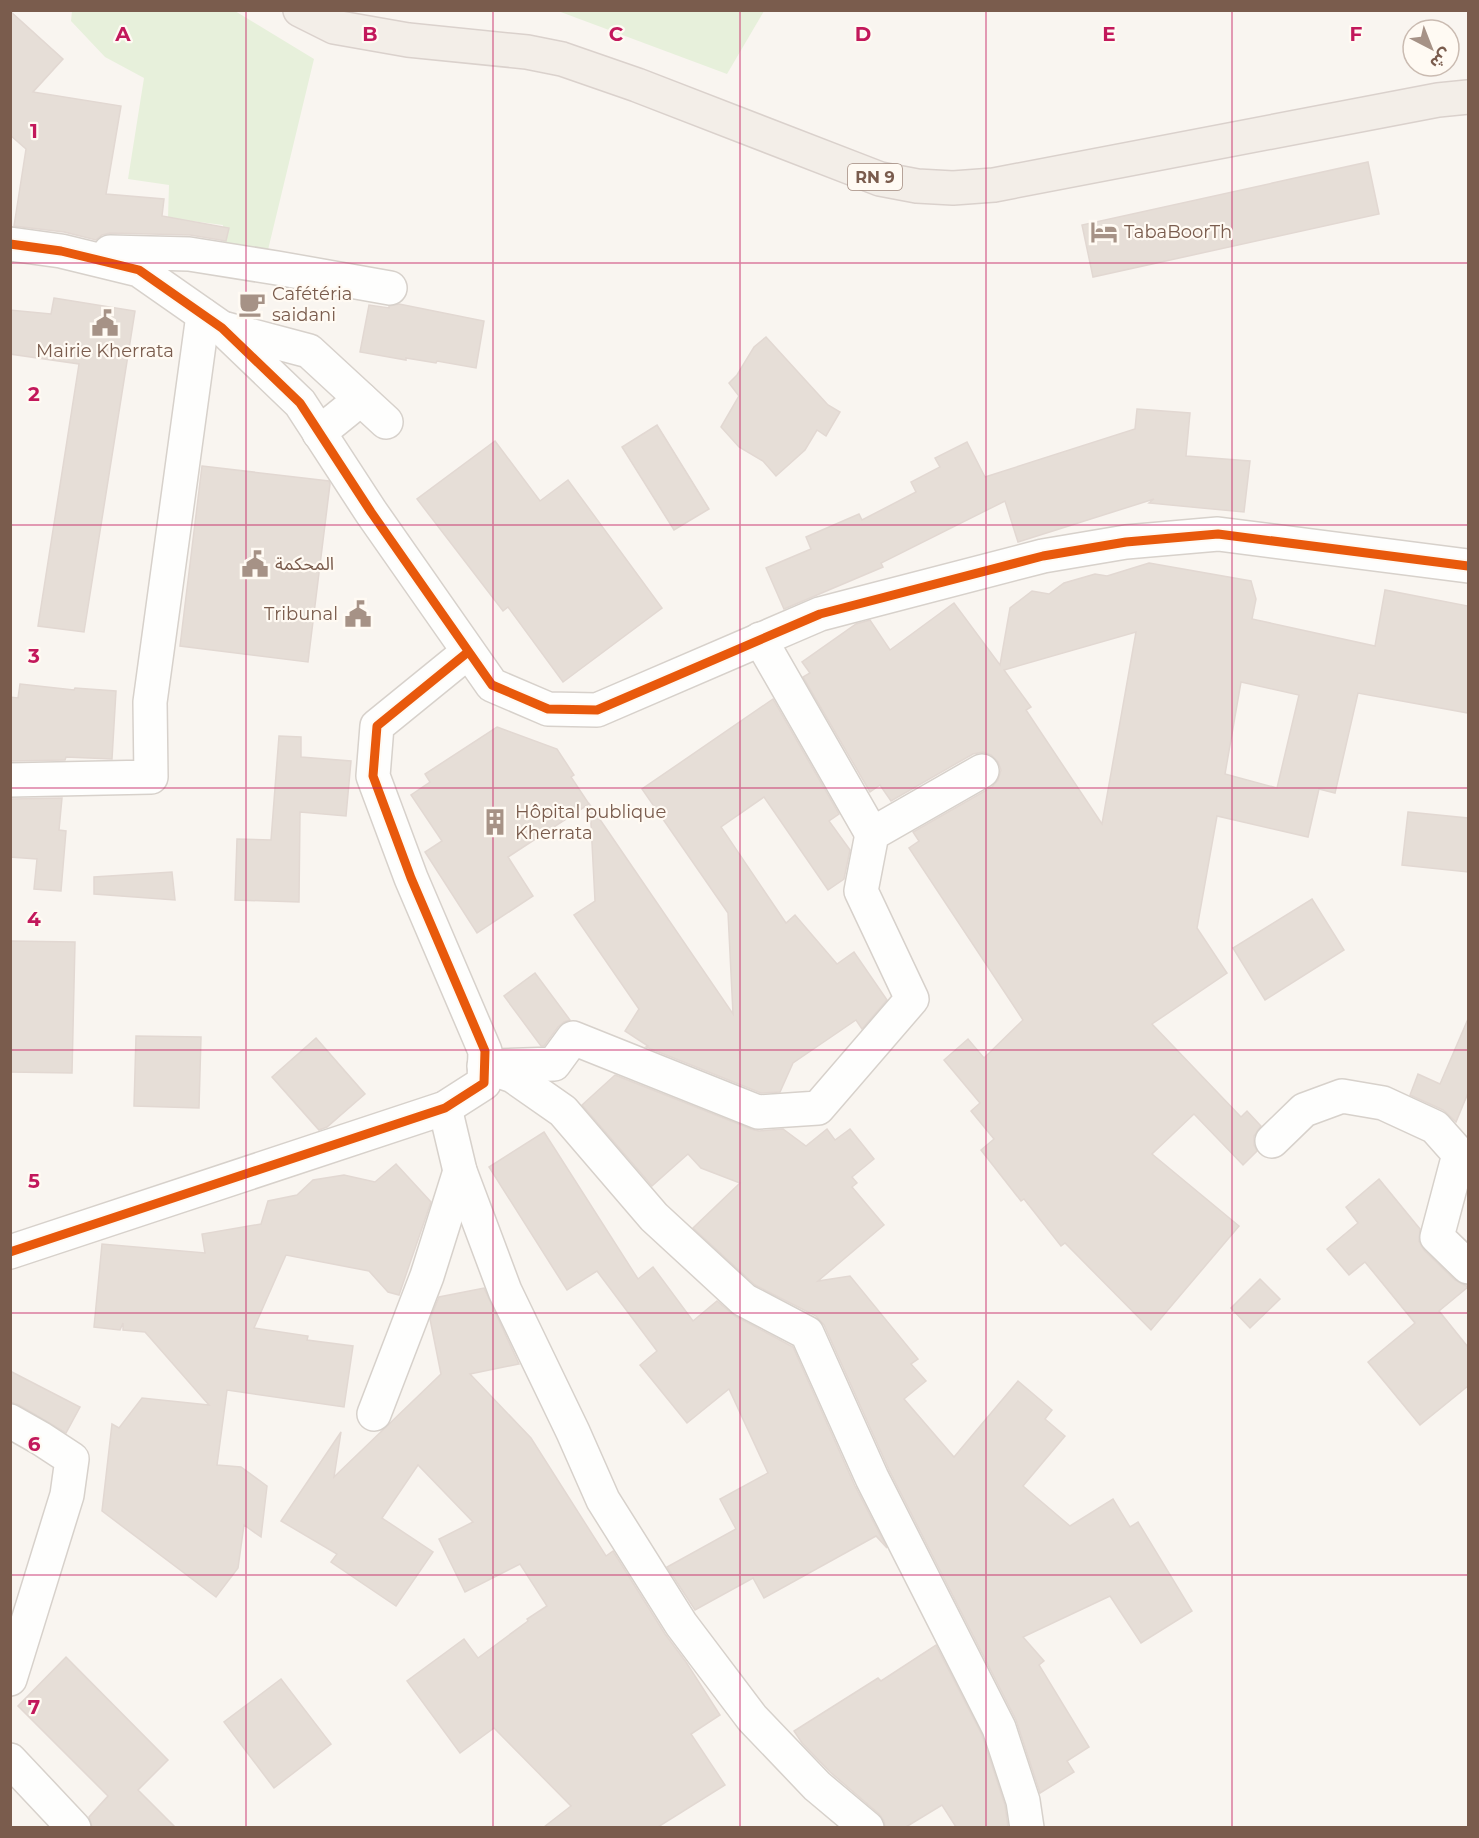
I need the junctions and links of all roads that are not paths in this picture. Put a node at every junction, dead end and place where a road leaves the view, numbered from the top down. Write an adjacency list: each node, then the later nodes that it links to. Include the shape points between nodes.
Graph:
1 (300, 10): 2 (main road, RN 9, via 334,27 562,59 880,179 917,186 993,185)
2 (1468, 97)
3 (10, 244): 4 (street)
4 (61, 251): 5 (street, via 189,254); 6 (street, via 139,270)
5 (390, 288)
6 (213, 322): 7 (street, via 309,351); 9 (street, via 300,403); 14 (street, via 150,702 151,777)
7 (361, 399): 8 (street); 9 (street)
8 (386, 422)
9 (319, 433): 12 (street)
10 (1468, 566): 11 (street, via 1218,534 1126,542 1043,556 820,614)
11 (760, 639): 12 (street, via 597,710 548,709 492,685); 15 (street)
12 (468, 652): 16 (street, via 377,726 373,776 411,878 485,1051)
13 (982, 771): 15 (street)
14 (10, 780)
15 (872, 834): 16 (street, via 861,891 912,999 818,1108 758,1112 573,1038 554,1064)
16 (484, 1066): 17 (street, via 484,1083); 28 (street, via 513,1076 563,1111 654,1217 744,1300 807,1333 872,1478 999,1728 1023,1801)
17 (444, 1108): 19 (street); 20 (street)
18 (1272, 1141): 21 (street, via 1304,1110 1342,1096 1383,1103 1435,1127 1459,1154 1437,1237)
19 (460, 1171): 22 (street, via 427,1276); 27 (street, via 506,1291 603,1500 681,1624 752,1718 817,1786)
20 (10, 1252)
21 (1468, 1267)
22 (374, 1414)
23 (10, 1421): 24 (street, via 72,1459 67,1495)
24 (10, 1679)
25 (10, 1760): 26 (street)
26 (74, 1827)
27 (867, 1827)
28 (1027, 1827)

